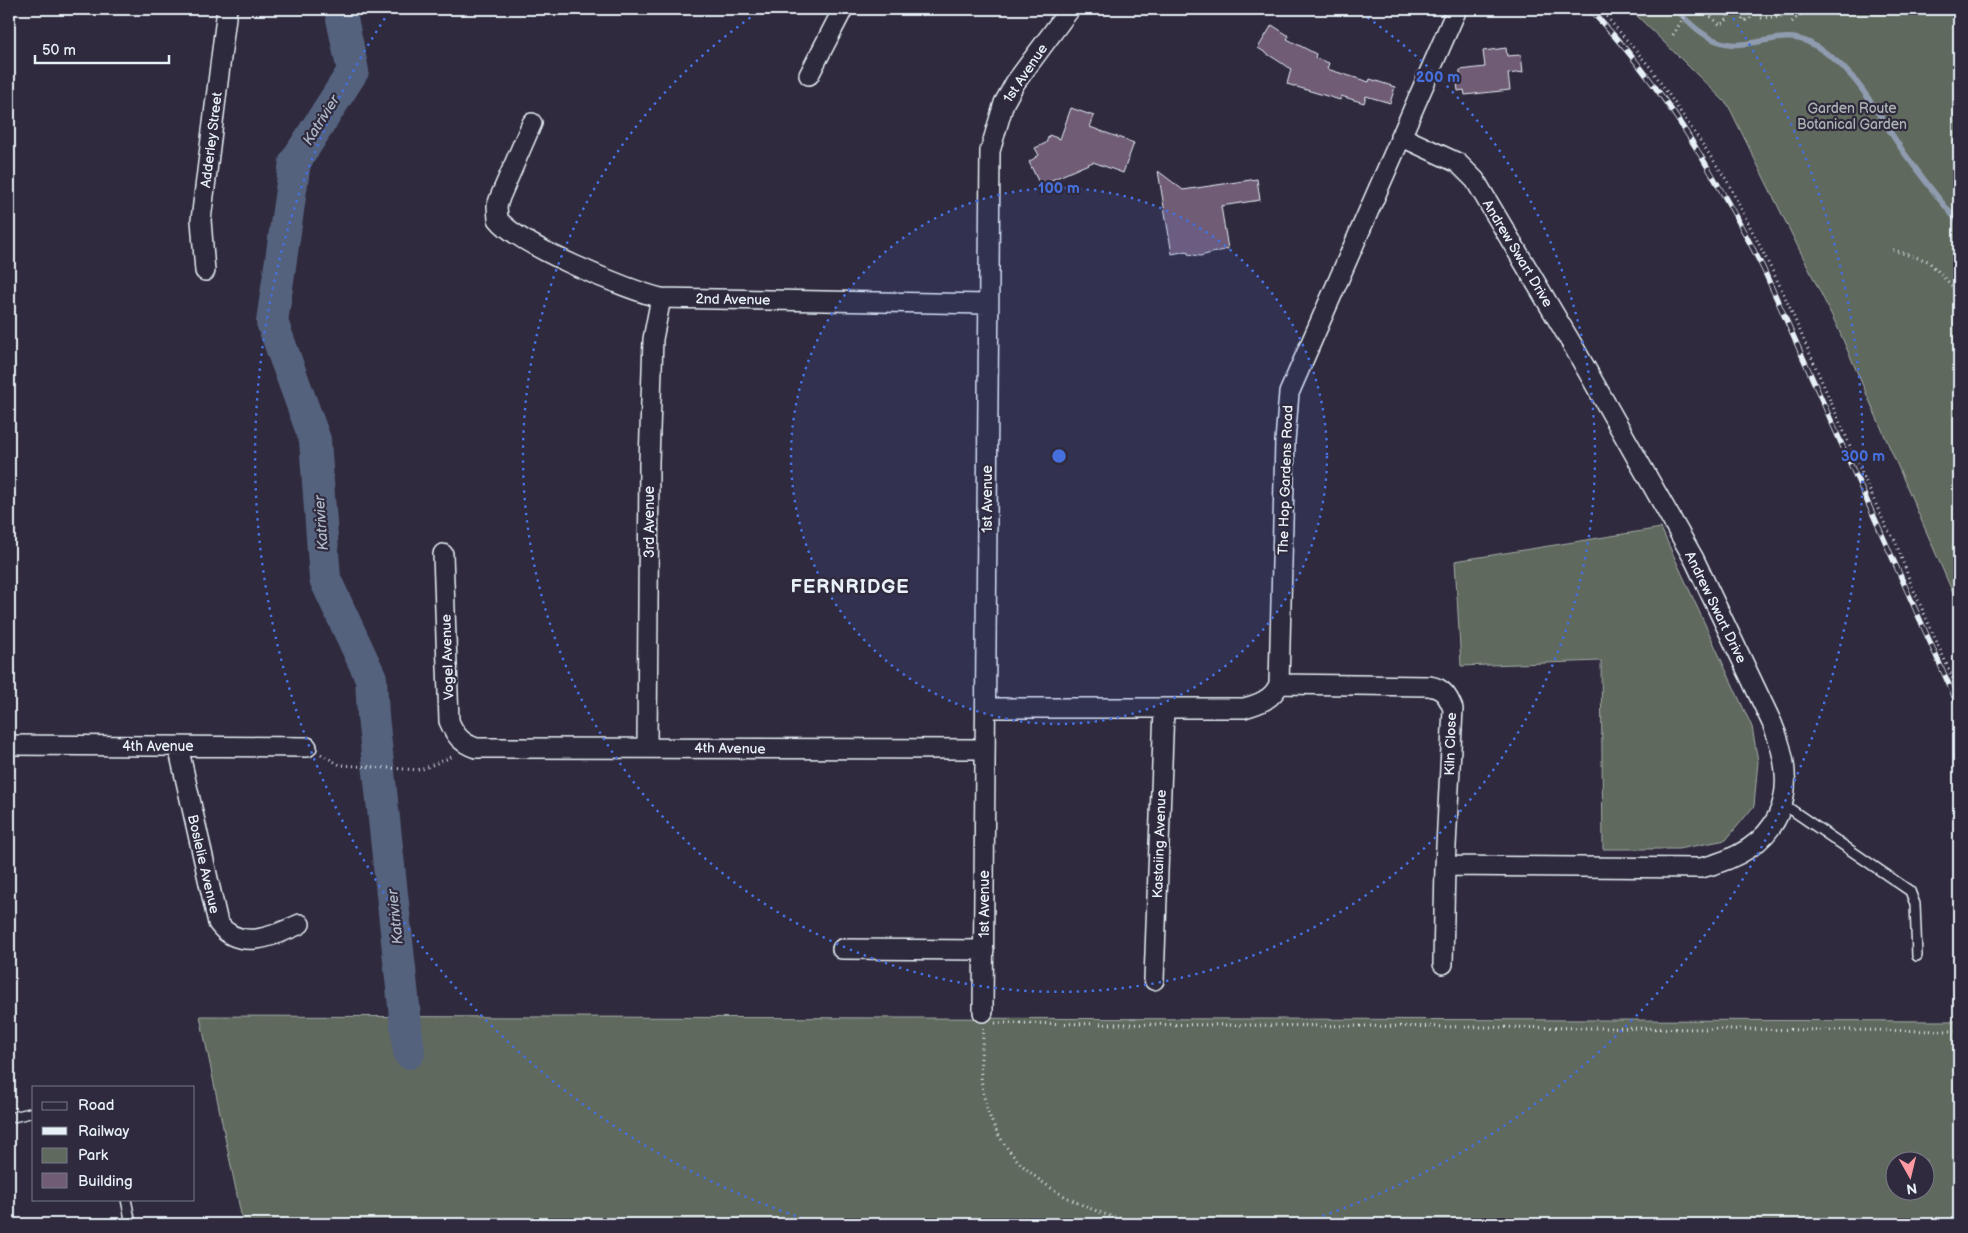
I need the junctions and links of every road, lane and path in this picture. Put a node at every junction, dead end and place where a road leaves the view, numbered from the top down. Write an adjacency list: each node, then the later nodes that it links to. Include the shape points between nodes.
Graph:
1 (227, 9): 20 (street, Adderley Street, via 201,220)
2 (843, 9): 16 (street)
3 (1070, 9): 23 (street, 1st Avenue, via 1015,83 998,118 990,151)
4 (1457, 9): 18 (street, The Hop Gardens Road)
5 (1600, 9): 26 (path, via 1650,67 1726,179 1782,290 1887,529 1894,538)
6 (1688, 9): 15 (path)
7 (1705, 9): 8 (path, via 1720,25 1728,19)
8 (1728, 9)
9 (1740, 9): 10 (path, via 1743,21 1750,19)
10 (1752, 9)
11 (1761, 9): 12 (path, via 1760,18 1782,16)
12 (1792, 9)
13 (1806, 9): 14 (path)
14 (1792, 22)
15 (1673, 35)
16 (809, 75)
17 (532, 123): 22 (street, 2nd Avenue, via 500,197 498,219 523,239 570,263)
18 (1400, 136): 25 (street, The Hop Gardens Road, via 1290,393 1285,441); 35 (street, Andrew Swart Drive, via 1458,163 1468,171 1577,352 1694,559 1772,723 1781,744 1786,770)
19 (1893, 250): 21 (path, via 1928,261)
20 (205, 271)
21 (1959, 292)
22 (661, 298): 23 (street, 2nd Avenue); 32 (street, 3rd Avenue, via 653,339 649,462)
23 (987, 304): 27 (street, 1st Avenue)
24 (443, 554): 33 (street, Vogel Avenue, via 449,721 459,739)
25 (1279, 684): 28 (street, via 1265,700 1244,708); 36 (street, Kiln Close, via 1429,686 1444,692 1453,710)
26 (1959, 692)
27 (986, 708): 28 (street); 34 (street, 1st Avenue)
28 (1164, 709): 42 (street, Kastaiing Avenue)
29 (9, 745): 30 (street, 4th Avenue)
30 (178, 746): 31 (street, 4th Avenue); 37 (street, Boslelie Avenue, via 218,923 227,933 252,939 274,935)
31 (307, 747): 33 (path, via 340,765 420,770)
32 (647, 747): 33 (street, 4th Avenue); 34 (street, 4th Avenue)
33 (476, 748)
34 (985, 749): 39 (street, 1st Avenue)
35 (1783, 804): 36 (street, Andrew Swart Drive, via 1766,833 1743,854 1701,868); 40 (lane, via 1910,891 1915,904)
36 (1444, 866): 41 (street, Kiln Close)
37 (300, 924)
38 (842, 949): 39 (street)
39 (984, 950): 43 (street, 1st Avenue)
40 (1917, 956)
41 (1443, 964)
42 (1154, 980)
43 (984, 1018): 44 (path); 49 (path, via 981,1057 984,1100 1010,1154 1058,1193 1110,1216)
44 (1959, 1031)
45 (32, 1112): 46 (lane)
46 (9, 1118)
47 (126, 1200): 48 (lane)
48 (131, 1224)
49 (1143, 1224)

